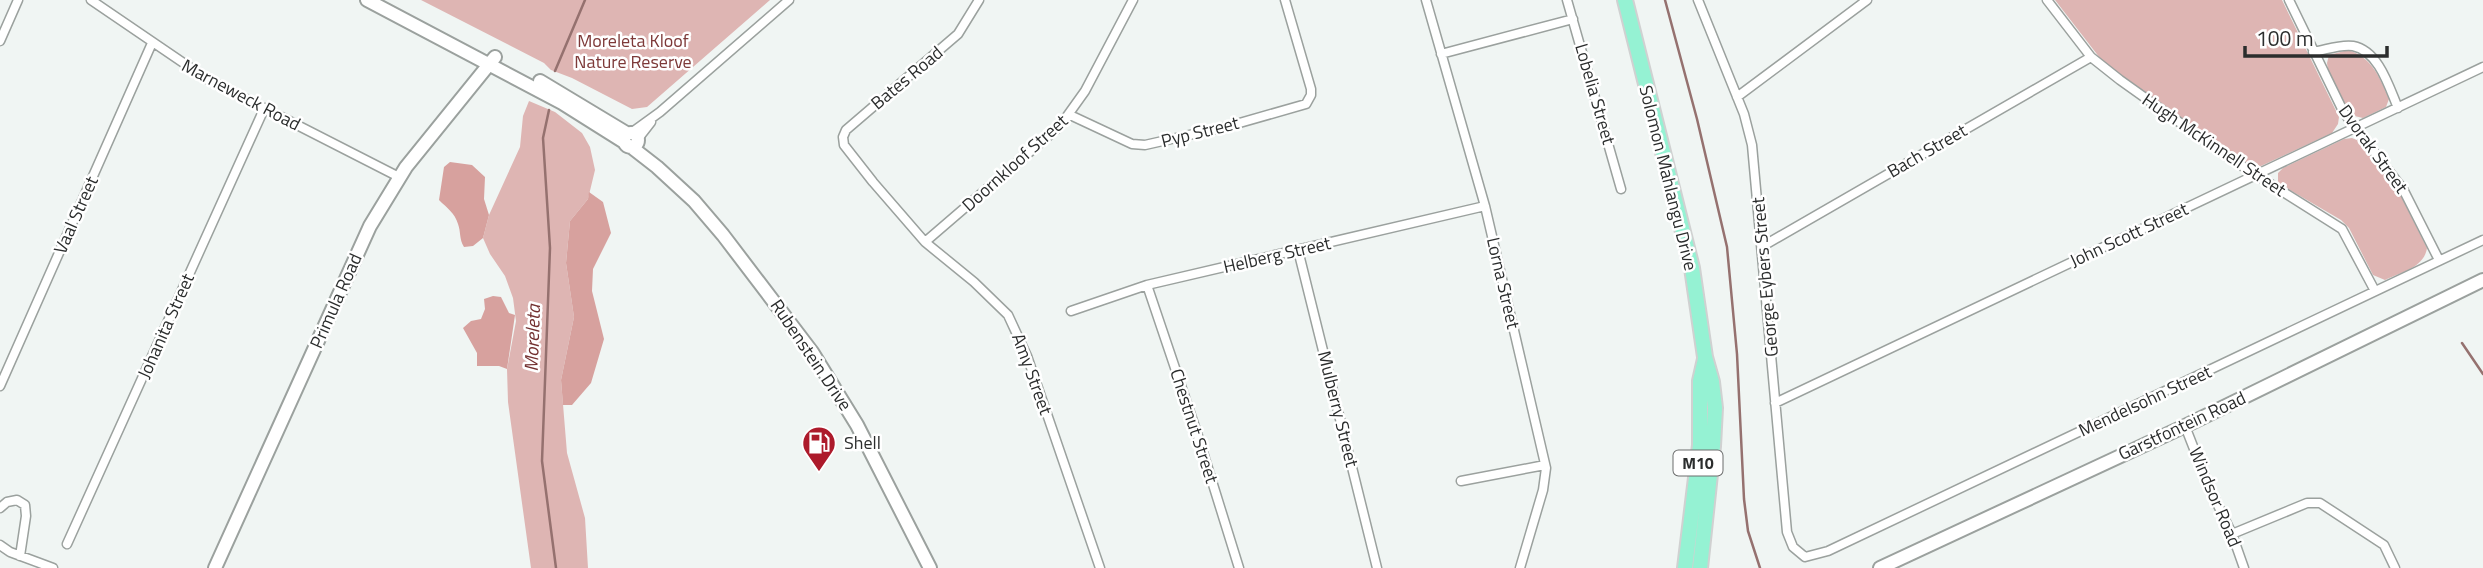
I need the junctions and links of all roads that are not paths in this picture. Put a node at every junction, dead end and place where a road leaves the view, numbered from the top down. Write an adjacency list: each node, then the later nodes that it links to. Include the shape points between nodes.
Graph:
1 (18, 0): 17 (street)
2 (91, 0): 18 (street, Marneweck Road)
3 (366, 0): 22 (street, Rubenstein Drive)
4 (380, 0): 22 (street, Rubenstein Drive)
5 (789, 0): 29 (street)
6 (979, 0): 30 (street, Bates Road, via 957,34 846,130 844,145)
7 (1133, 0): 27 (street, Doornkloof Street)
8 (1285, 0): 27 (street, Pyp Street, via 1308,78 1311,95 1306,104 1145,145 1132,144)
9 (1426, 0): 20 (street, Lorna Street)
10 (1567, 0): 16 (street, Lobelia Street)
11 (1625, 0): 44 (main road, Solomon Mahlangu Drive, via 1692,268)
12 (1698, 0): 24 (street, George Eybers Street)
13 (1867, 0): 24 (street)
14 (2047, 0): 21 (street, Hugh McKinnell Street)
15 (2289, 0): 19 (street, Dvorak Street)
16 (1573, 19): 20 (street); 33 (street, Lobelia Street)
17 (0, 41)
18 (152, 43): 26 (street, Marneweck Road); 45 (street, Vaal Street)
19 (2314, 52): 25 (street, via 2360,48 2377,64); 28 (street, Dvorak Street)
20 (1441, 54): 34 (street, Lorna Street)
21 (2091, 57): 31 (street, Hugh McKinnell Street); 37 (street, Bach Street)
22 (493, 60): 29 (street, Rubenstein Drive); 32 (street, Primula Road)
23 (2483, 67): 25 (street, John Scott Street)
24 (1737, 97): 37 (street, George Eybers Street, via 1752,145)
25 (2398, 108): 28 (street, John Scott Street)
26 (264, 109): 32 (street, Marneweck Road); 52 (street, Johanita Street)
27 (1070, 115): 36 (street, Doornkloof Street)
28 (2353, 127): 31 (street, John Scott Street); 39 (street, Dvorak Street, via 2403,189)
29 (631, 140): 58 (street, Rubenstein Drive, via 723,234 812,352 857,425)
30 (850, 154): 36 (street, Amy Street)
31 (2256, 175): 42 (street, Hugh McKinnell Street, via 2342,229); 46 (street, John Scott Street)
32 (399, 177): 57 (street, Primula Road, via 365,237)
33 (1622, 189)
34 (1486, 206): 38 (street, Helberg Street); 48 (street, Lorna Street)
35 (2483, 240): 39 (street, Mendelsohn Street)
36 (925, 242): 59 (street, Amy Street, via 996,302 1017,330)
37 (1763, 246): 46 (street, George Eybers Street)
38 (1298, 250): 41 (street, Helberg Street); 61 (street, Mulberry Street)
39 (2439, 260): 42 (street, Mendelsohn Street)
40 (2483, 280): 47 (street, Garstfontein Road)
41 (1147, 285): 43 (street, Helberg Street); 60 (street, Chestnut Street)
42 (2375, 291): 55 (street, Mendelsohn Street, via 1828,551)
43 (1071, 311)
44 (1705, 358): 63 (main road, Solomon Mahlangu Drive / M10); 64 (main road, Solomon Mahlangu Drive / M10, via 1715,408)
45 (0, 386)
46 (1775, 403): 55 (street, George Eybers Street, via 1787,532 1793,547)
47 (2185, 425): 51 (street, Windsor Road); 65 (street, Garstfontein Road)
48 (1545, 465): 49 (street); 62 (street, Lorna Street, via 1543,490)
49 (1461, 481)
50 (0, 508): 54 (street, via 18,500 26,505)
51 (2232, 534): 66 (street, Windsor Road); 67 (street, via 2307,503 2320,503 2384,545)
52 (67, 544)
53 (0, 545): 54 (street)
54 (20, 556): 56 (street)
55 (1805, 557)
56 (53, 568)
57 (215, 568)
58 (930, 568)
59 (1100, 568)
60 (1238, 568)
61 (1377, 568)
62 (1520, 568)
63 (1685, 568)
64 (1700, 568)
65 (1880, 568)
66 (2244, 568)
67 (2395, 568)

